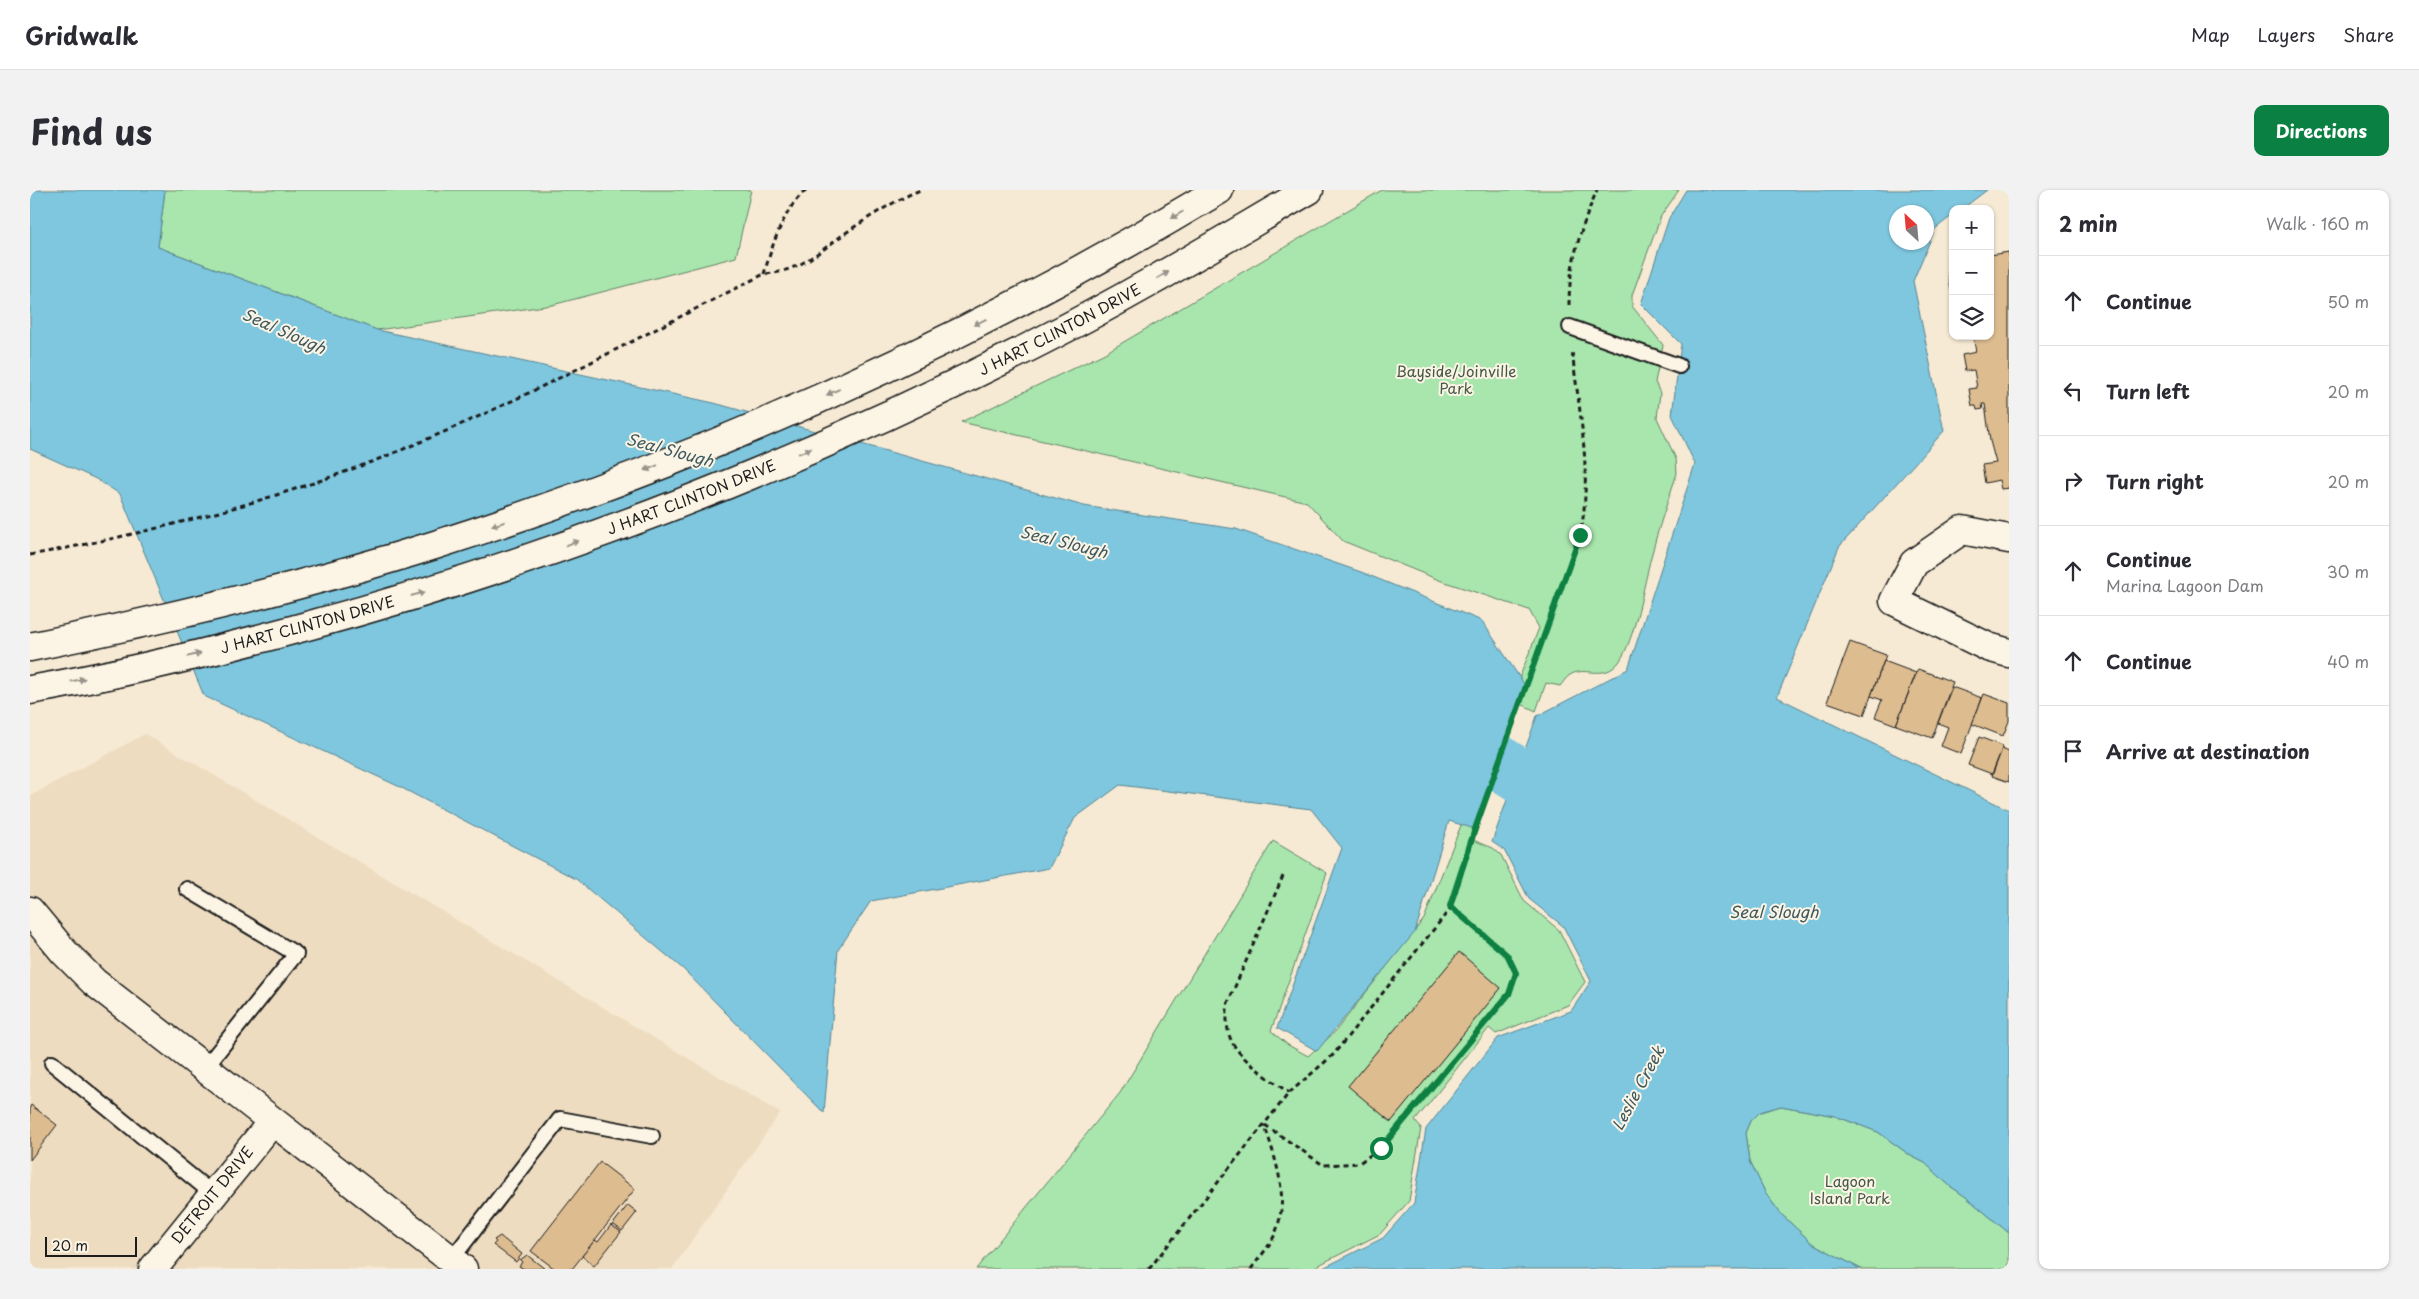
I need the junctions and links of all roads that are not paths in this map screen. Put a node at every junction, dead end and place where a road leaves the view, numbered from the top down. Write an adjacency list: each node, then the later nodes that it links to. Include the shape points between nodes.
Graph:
1 (1219, 190): 6 (main road, one-way to 6, via 1024,301 918,352 726,438 529,514 425,548 245,599)
2 (1309, 190): 8 (main road, J HART CLINTON DRIVE, one-way to 2, via 146,666 344,616 544,554 723,485 935,393 1043,340)
3 (1570, 327): 4 (lane)
4 (1679, 366)
5 (2009, 539): 7 (main road, via 1962,530 1914,563 1894,601 1988,647)
6 (30, 647)
7 (2009, 652)
8 (30, 690)
9 (187, 890): 12 (lane, via 296,954)
10 (30, 911): 12 (main road, via 94,982)
11 (52, 1063): 15 (lane)
12 (204, 1069): 13 (main road)
13 (272, 1122): 15 (main road, DETROIT DRIVE); 16 (main road)
14 (652, 1136): 16 (lane, via 560,1119)
15 (213, 1194): 17 (main road, DETROIT DRIVE)
16 (457, 1264)
17 (154, 1269)

